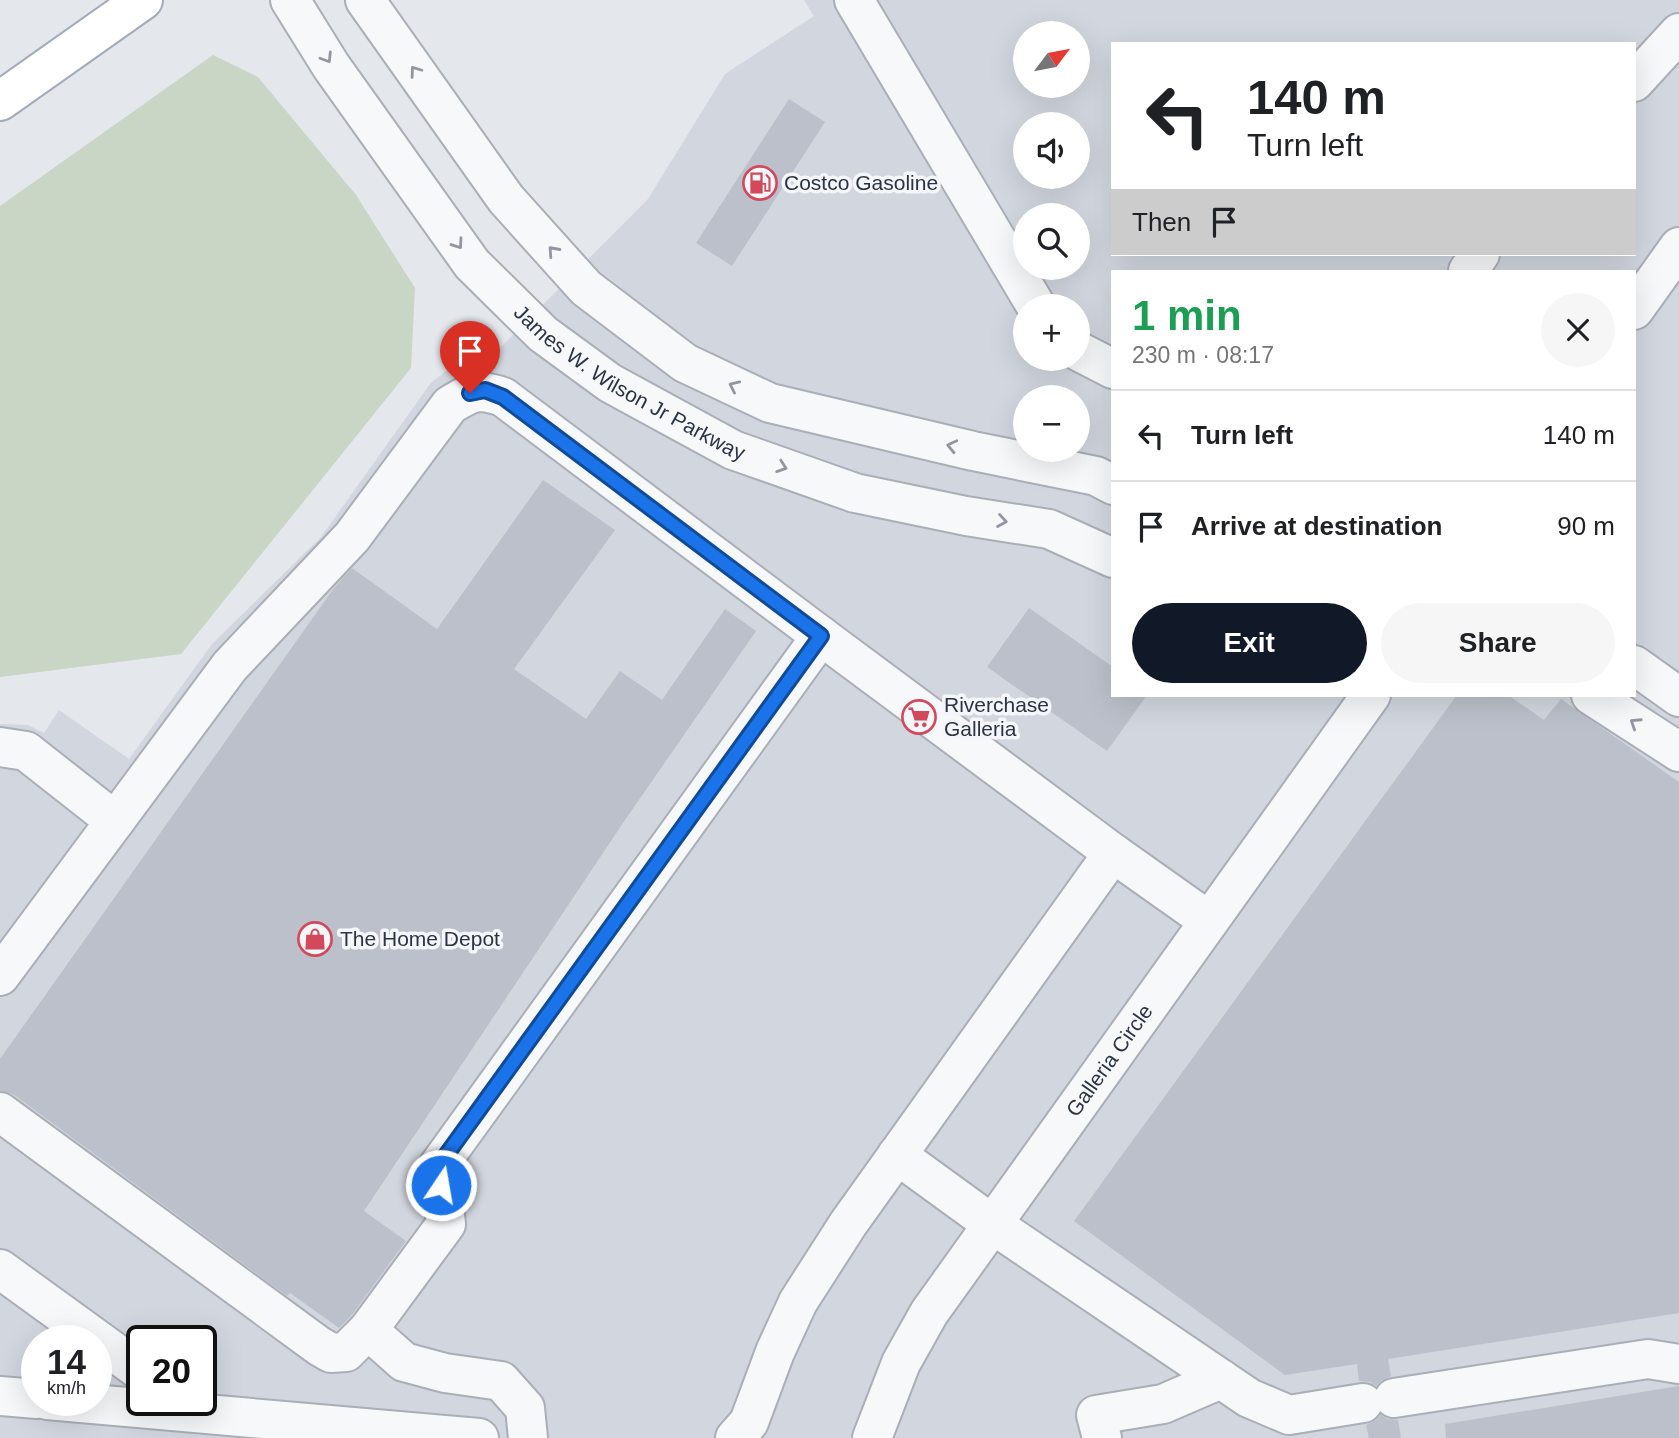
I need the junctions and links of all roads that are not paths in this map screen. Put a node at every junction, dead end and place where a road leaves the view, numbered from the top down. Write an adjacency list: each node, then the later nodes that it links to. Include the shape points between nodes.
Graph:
1 (143, 0): 7 (main road)
2 (290, 0): 14 (street, James W. Wilson Jr Parkway, one-way to 14, via 331,66 472,264 543,334 610,383 733,450 855,493 1049,529)
3 (365, 0): 13 (street, James W. Wilson Jr Parkway, one-way to 3, via 1096,476 770,404 685,363 586,288 506,199)
4 (853, 0): 9 (street)
5 (1679, 33): 6 (street)
6 (1636, 80)
7 (0, 101)
8 (1679, 247): 10 (street)
9 (1028, 294)
10 (1636, 307)
11 (1090, 357): 12 (street)
12 (1111, 368)
13 (1111, 484)
14 (1111, 557)
15 (821, 636): 22 (street, via 503,397 485,390 470,393 450,405 352,537 230,666); 23 (street); 30 (street, via 439,1165 446,1224)
16 (1636, 666): 19 (street)
17 (1365, 697): 24 (street, Galleria Circle)
18 (1594, 697): 21 (street, one-way to 18)
19 (1679, 697)
20 (0, 747): 22 (street, via 26,751)
21 (1679, 752)
22 (115, 821): 25 (street)
23 (1113, 853): 24 (street); 27 (street)
24 (1209, 921): 28 (street, Galleria Circle)
25 (0, 976)
26 (0, 1112): 30 (street, via 319,1346 331,1353 346,1352)
27 (897, 1155): 28 (street); 39 (street, via 800,1298 749,1422)
28 (992, 1224): 33 (street); 40 (street, Galleria Circle, via 929,1313 901,1363)
29 (0, 1269): 31 (street)
30 (368, 1330): 38 (street, via 404,1362 501,1381 525,1408)
31 (126, 1360)
32 (1679, 1364): 33 (street, via 1648,1359 1289,1415 1249,1398)
33 (1221, 1379): 41 (street, via 1163,1404 1096,1415)
34 (0, 1396): 35 (street)
35 (21, 1398)
36 (217, 1410): 37 (street)
37 (479, 1438)
38 (528, 1438)
39 (735, 1438)
40 (872, 1438)
41 (1102, 1438)

